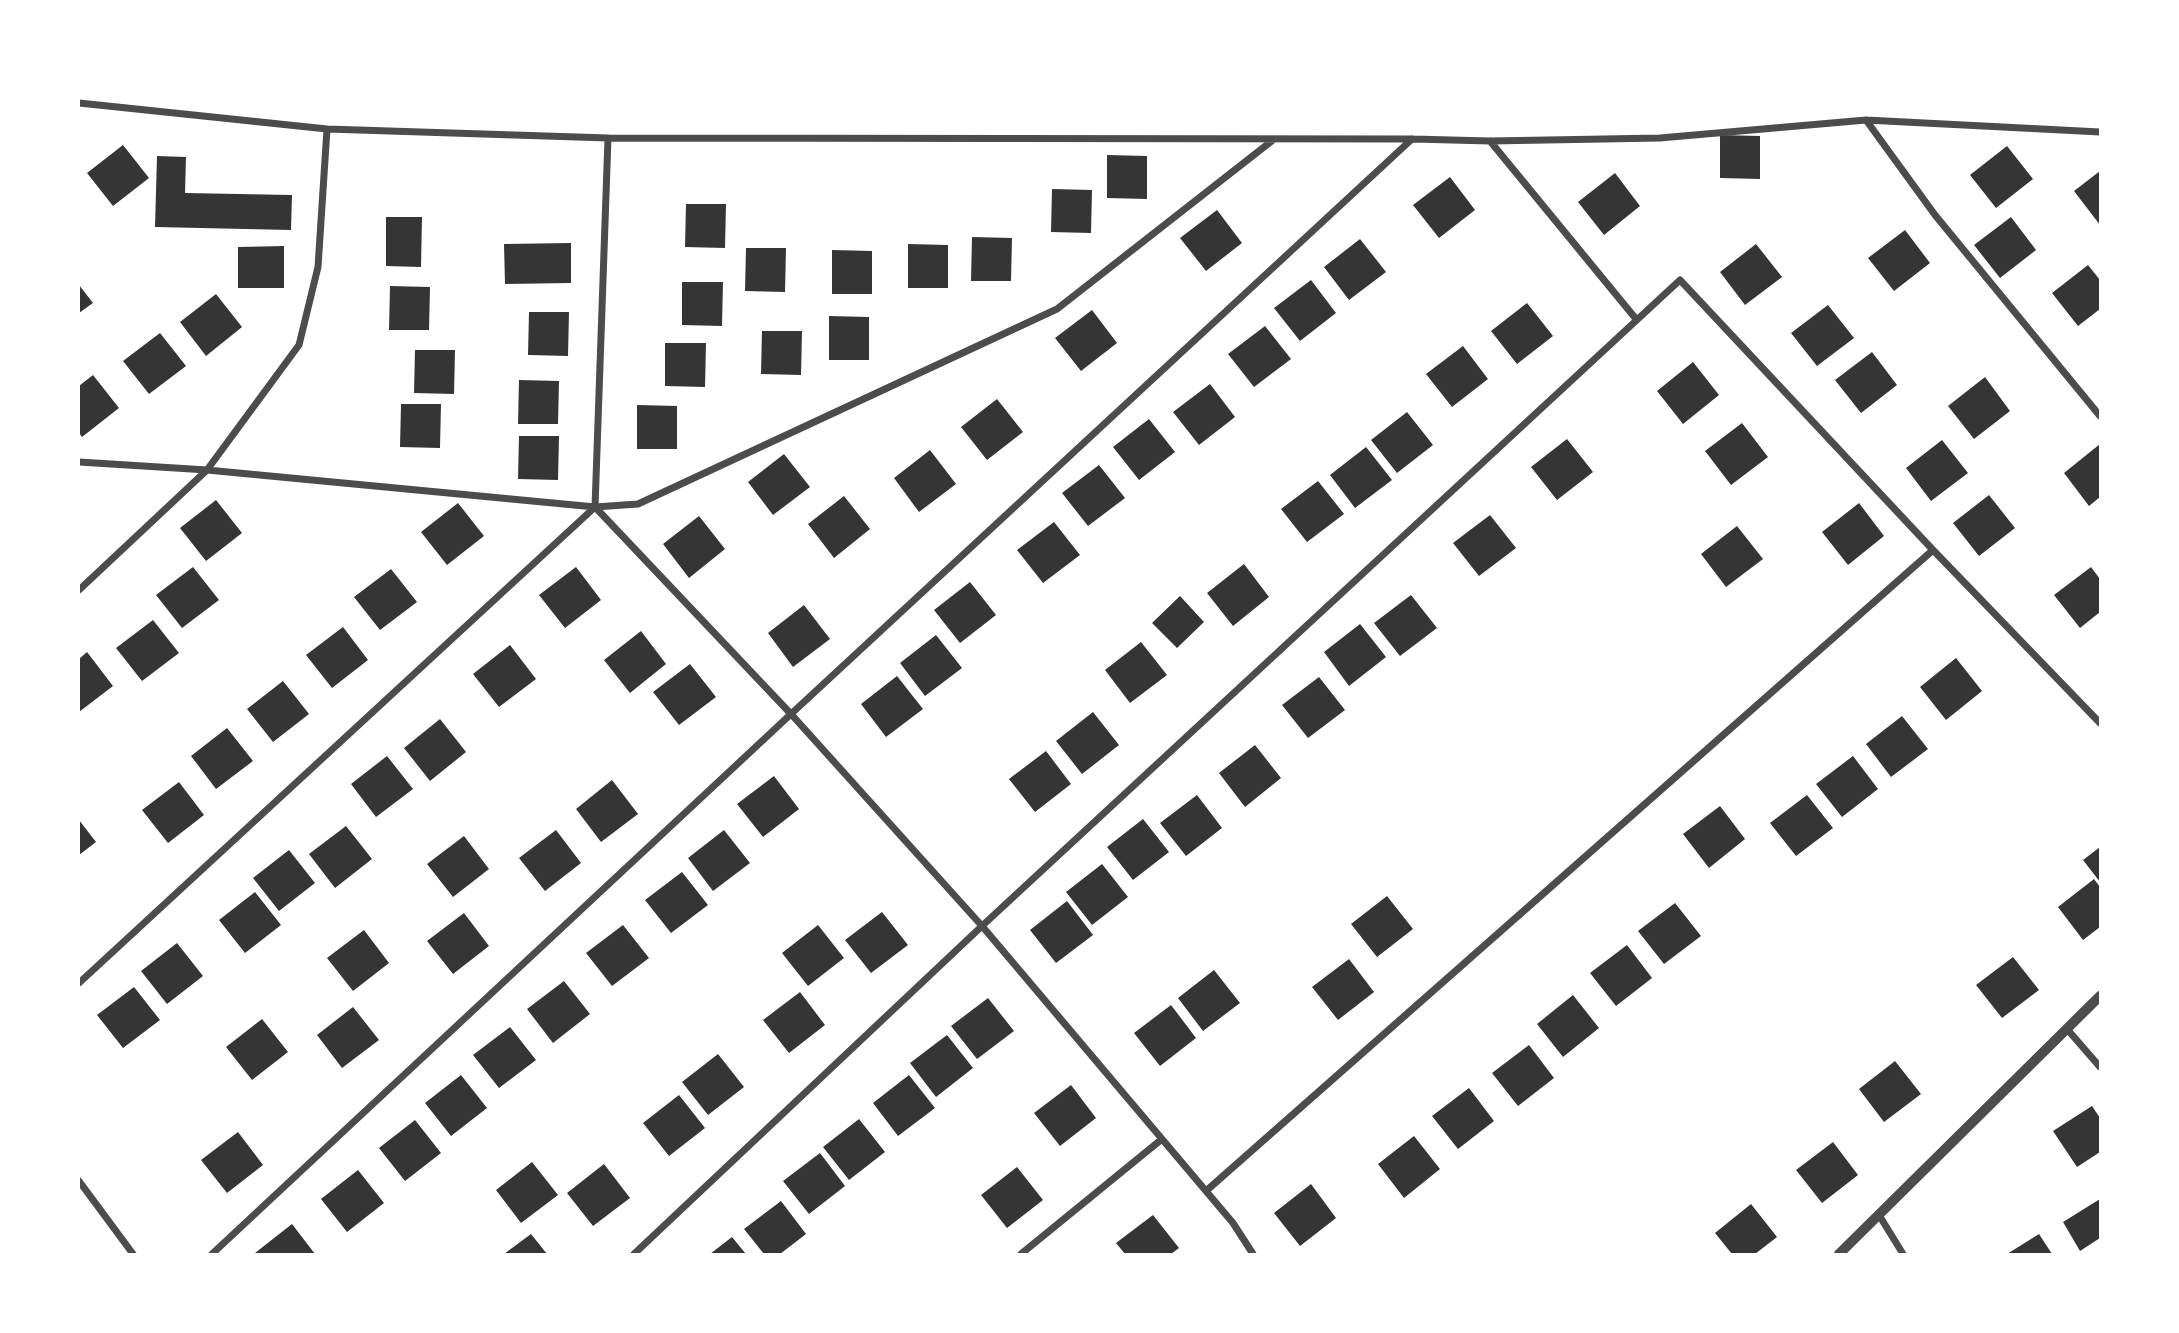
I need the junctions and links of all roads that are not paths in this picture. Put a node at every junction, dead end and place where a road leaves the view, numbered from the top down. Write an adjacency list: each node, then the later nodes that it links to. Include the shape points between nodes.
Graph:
1 (79, 103): 3 (street)
2 (1866, 120): 4 (street); 8 (street, via 1660,138); 10 (street, via 1935,215)
3 (327, 129): 5 (street); 12 (street, via 318,267 299,345)
4 (2100, 132)
5 (608, 138): 7 (street); 13 (street)
6 (1413, 139): 7 (street); 8 (street); 17 (street)
7 (1273, 140): 13 (street, via 1057,309 638,503)
8 (1490, 141): 9 (street)
9 (1636, 319): 14 (street, via 1680,280); 20 (street)
10 (2100, 416)
11 (79, 462): 12 (street)
12 (207, 470): 13 (street); 15 (street)
13 (595, 507): 17 (street); 21 (street)
14 (1933, 550): 18 (street); 27 (street)
15 (79, 590)
16 (2100, 710): 18 (street)
17 (790, 714): 20 (street); 30 (street)
18 (2093, 717): 19 (street)
19 (2100, 723)
20 (982, 926): 25 (street); 31 (street)
21 (79, 983)
22 (2100, 996): 23 (street)
23 (2067, 1029): 24 (street); 28 (street)
24 (2100, 1067)
25 (1162, 1139): 27 (street); 32 (street)
26 (79, 1181): 29 (street)
27 (1206, 1191): 33 (street)
28 (1879, 1215): 34 (street); 35 (street)
29 (133, 1254)
30 (212, 1254)
31 (634, 1254)
32 (1021, 1254)
33 (1253, 1254)
34 (1839, 1254)
35 (1903, 1254)

